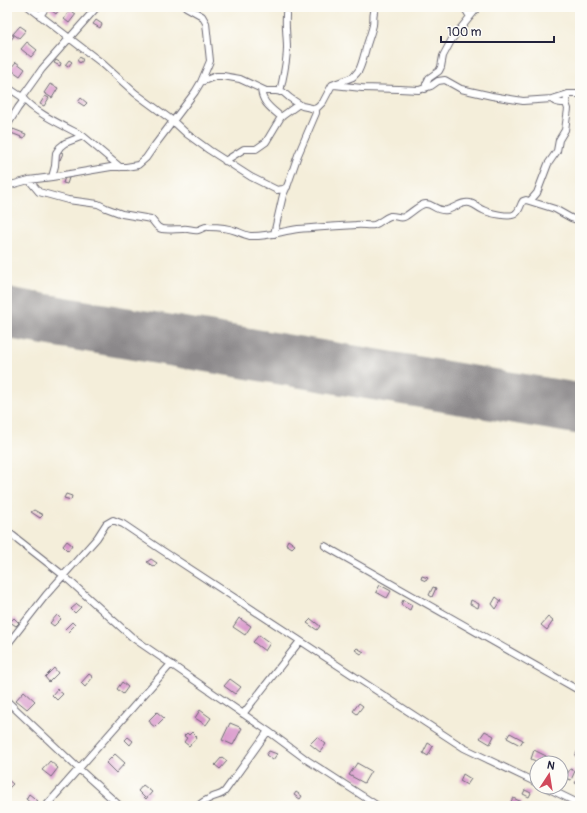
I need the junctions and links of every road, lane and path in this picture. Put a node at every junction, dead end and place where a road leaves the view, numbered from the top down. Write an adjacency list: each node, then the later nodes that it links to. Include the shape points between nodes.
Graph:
1 (29, 7): 9 (street)
2 (46, 7): 9 (street)
3 (97, 7): 11 (street)
4 (186, 7): 12 (street, via 202,16 206,23 210,61)
5 (287, 7): 17 (street, via 287,58)
6 (376, 7): 13 (street, via 368,43 357,74)
7 (464, 7): 10 (street)
8 (478, 7): 10 (street)
9 (40, 16): 11 (street)
10 (470, 17): 16 (street, via 452,39 443,56 441,67 429,78)
11 (69, 38): 20 (street, via 42,69); 26 (street)
12 (202, 82): 15 (street, via 223,76 240,79); 26 (street)
13 (332, 85): 16 (street); 24 (street)
14 (7, 87): 20 (street)
15 (261, 89): 17 (street); 25 (street, via 266,104)
16 (425, 89): 21 (street, via 445,80 461,89 492,96 523,101)
17 (280, 92): 23 (street)
18 (568, 94): 19 (street); 21 (street); 22 (street)
19 (580, 94)
20 (23, 99): 27 (street); 28 (street, via 45,116)
21 (552, 99): 22 (street, via 558,103)
22 (566, 103): 37 (street, via 568,109 565,130 537,193)
23 (299, 104): 24 (street); 25 (street)
24 (316, 109): 34 (street)
25 (281, 117): 29 (street, via 266,142 256,149 244,149)
26 (173, 121): 29 (street); 30 (street, via 138,165)
27 (7, 126)
28 (83, 136): 30 (street); 31 (street, via 60,147 56,153)
29 (225, 161): 35 (street)
30 (120, 167): 31 (street)
31 (52, 177): 32 (street)
32 (29, 180): 33 (street); 39 (street, via 39,192 68,200 98,204 122,214 151,219 160,229 197,230 208,226 251,236)
33 (7, 186)
34 (287, 187): 35 (street); 36 (street)
35 (277, 190): 36 (street)
36 (283, 195): 39 (street)
37 (530, 201): 38 (street); 39 (street, via 523,201 517,213 512,215 484,211 468,202 446,210 437,210 433,206 422,204 404,217 388,217 375,225 296,229)
38 (580, 221)
39 (274, 234)
40 (7, 531): 42 (street)
41 (326, 546): 46 (street)
42 (64, 575): 43 (street, via 106,524 113,520 123,524); 44 (street); 45 (street, via 133,638)
43 (300, 641): 48 (street); 51 (street, via 464,748)
44 (7, 645)
45 (171, 664): 48 (street); 50 (street)
46 (580, 691)
47 (7, 700): 50 (street)
48 (243, 714): 49 (street)
49 (268, 731): 56 (street, via 225,791); 57 (street)
50 (79, 769): 54 (street); 55 (street)
51 (529, 779)
52 (561, 795): 53 (street)
53 (580, 804)
54 (46, 806)
55 (120, 806)
56 (198, 806)
57 (378, 806)

